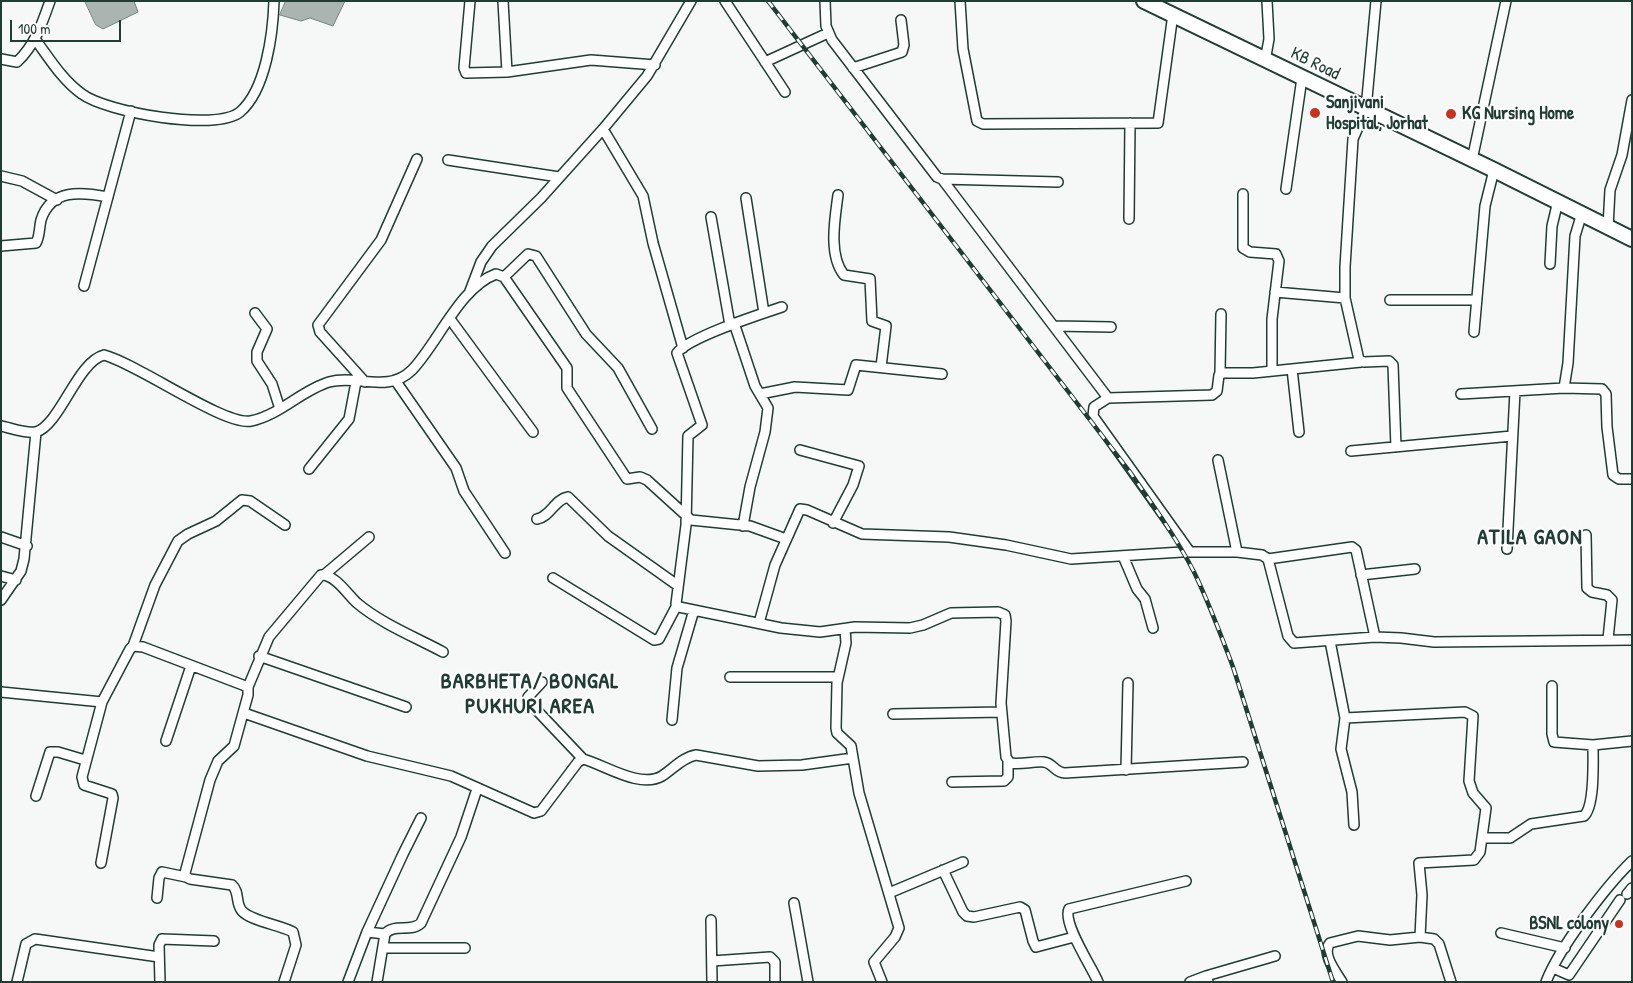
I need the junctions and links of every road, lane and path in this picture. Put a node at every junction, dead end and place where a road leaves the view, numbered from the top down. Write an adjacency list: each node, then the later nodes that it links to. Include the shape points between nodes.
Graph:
1 (50, 1): 16 (street)
2 (274, 1): 27 (street, via 267,57 252,97 239,114 209,121)
3 (470, 1): 22 (street, via 464,71 469,74)
4 (503, 1): 22 (street)
5 (691, 1): 20 (street)
6 (725, 1): 19 (street)
7 (825, 1): 15 (street)
8 (960, 1): 28 (street, via 963,54 979,123)
9 (1144, 1): 13 (main road, KB Road)
10 (1267, 1): 18 (street, via 1269,40)
11 (1376, 1): 26 (street)
12 (1506, 1): 32 (street)
13 (1173, 14): 18 (main road, KB Road); 28 (street, via 1160,119 1154,125)
14 (901, 20): 21 (street, via 902,52)
15 (828, 33): 19 (street); 21 (street)
16 (35, 39): 17 (street, via 17,62); 27 (street, via 56,68 83,95)
17 (1, 59)
18 (1265, 60): 23 (main road, KB Road)
19 (765, 62): 24 (street)
20 (655, 64): 22 (street, via 591,60); 29 (street)
21 (853, 68): 36 (street, via 928,167)
22 (508, 72)
23 (1302, 78): 26 (main road, KB Road); 38 (street)
24 (785, 92)
25 (1632, 100): 48 (street, via 1622,155 1610,190)
26 (1366, 109): 32 (main road, KB Road); 56 (street, via 1353,139)
27 (131, 111): 41 (street)
28 (1130, 123): 47 (street)
29 (603, 129): 35 (street); 68 (street, via 643,196)
30 (417, 160): 76 (street, via 378,244 318,325 320,332)
31 (448, 160): 35 (street)
32 (1472, 160): 33 (main road, KB Road)
33 (1494, 170): 44 (main road, KB Road); 58 (street, via 1485,206)
34 (1, 176): 43 (street, via 22,182)
35 (559, 177): 54 (street, via 492,246 481,262)
36 (942, 179): 37 (street); 65 (street)
37 (1058, 182)
38 (1286, 189)
39 (1243, 194): 55 (street, via 1243,248 1276,254)
40 (838, 195): 70 (street, via 833,238 840,270 844,275 870,279 872,321 886,326)
41 (108, 197): 43 (street, via 79,192); 53 (street)
42 (746, 198): 61 (street)
43 (57, 200): 50 (street, via 46,207 36,243)
44 (1558, 202): 45 (main road, KB Road); 51 (street, via 1552,226)
45 (1582, 213): 48 (main road, KB Road); 77 (street, via 1575,236)
46 (711, 217): 64 (street)
47 (1129, 219)
48 (1608, 227): 49 (main road, KB Road)
49 (1632, 239)
50 (1, 246)
51 (1550, 264)
52 (504, 277): 54 (street, via 490,276); 84 (street, via 528,254 536,256 586,334 618,368); 95 (street, via 566,368 567,388 623,475 627,479 640,477 647,480)
53 (84, 286)
54 (470, 292): 63 (street)
55 (1275, 292): 56 (street); 72 (street)
56 (1345, 298): 69 (street, via 1356,357)
57 (1390, 300): 58 (street)
58 (1476, 300): 67 (street)
59 (782, 307): 61 (street)
60 (255, 313): 82 (street, via 267,329 257,352 257,361)
61 (764, 313): 64 (street)
62 (1221, 314): 73 (street)
63 (450, 319): 75 (street, via 412,369); 86 (street)
64 (732, 324): 68 (street); 79 (street)
65 (1055, 326): 66 (street); 81 (street)
66 (1111, 327)
67 (1474, 332)
68 (682, 348): 95 (street, via 677,357 702,425 688,436)
69 (1361, 362): 71 (street); 89 (street, via 1386,360 1393,365)
70 (881, 367): 74 (street); 79 (street, via 856,365 850,388 846,391 795,387)
71 (1292, 369): 72 (street); 87 (street)
72 (1272, 371): 73 (street)
73 (1220, 373): 81 (street, via 1217,391 1212,395)
74 (942, 374)
75 (395, 380): 76 (street); 108 (street, via 456,468 464,491)
76 (360, 382): 82 (street, via 328,382); 93 (street, via 349,419)
77 (1564, 388): 78 (street); 94 (street, via 1604,391 1613,475 1619,480)
78 (1514, 391): 80 (street); 88 (street)
79 (760, 394): 99 (street, via 766,402 768,414)
80 (1461, 394)
81 (1108, 398): 106 (street, via 1094,407 1094,416)
82 (285, 406): 85 (street, via 254,420 235,419 104,355 92,362 51,419)
83 (1, 426): 85 (street)
84 (652, 429)
85 (36, 432): 104 (street)
86 (532, 432)
87 (1299, 432)
88 (1512, 436): 89 (street); 105 (street)
89 (1396, 447): 91 (street)
90 (800, 450): 97 (street, via 859,466 854,485)
91 (1351, 451)
92 (1218, 460): 107 (street)
93 (309, 469)
94 (1632, 480)
95 (686, 518): 99 (street, via 711,524); 117 (street)
96 (537, 519): 117 (street, via 568,497 608,536)
97 (833, 522): 103 (street, via 800,509); 109 (street, via 862,534 949,536 1071,559)
98 (284, 525): 128 (street, via 250,501 242,500 216,521 178,541 155,585)
99 (744, 526): 103 (street)
100 (1586, 536): 125 (street, via 1587,588 1612,600)
101 (1, 537): 104 (street)
102 (369, 537): 112 (street)
103 (786, 538): 121 (street)
104 (27, 546): 116 (street)
105 (1507, 549)
106 (1190, 552): 107 (street); 109 (street)
107 (1237, 552): 110 (street, via 1262,555)
108 (505, 553)
109 (1123, 556): 122 (street, via 1137,589 1145,599)
110 (1268, 559): 113 (street, via 1352,547 1356,550); 127 (street, via 1290,641)
111 (1415, 570): 113 (street)
112 (324, 575): 129 (street, via 331,577 378,617); 130 (street, via 318,577 281,620)
113 (1361, 575): 124 (street)
114 (1, 576): 116 (street)
115 (553, 578): 119 (street, via 654,640 659,639)
116 (16, 580): 118 (street)
117 (677, 585): 119 (street)
118 (1, 600)
119 (677, 606): 120 (street)
120 (694, 610): 121 (street); 145 (street, via 677,668)
121 (759, 623): 123 (street, via 800,631)
122 (1153, 628)
123 (844, 630): 133 (street, via 846,643); 141 (street, via 910,628 951,613 1002,613 1006,621)
124 (1375, 638): 125 (street, via 1434,642); 127 (street)
125 (1608, 639): 126 (street)
126 (1632, 640)
127 (1330, 641): 144 (street)
128 (133, 646): 131 (street); 139 (street, via 126,653)
129 (443, 652)
130 (259, 656): 137 (street); 140 (street)
131 (191, 666): 137 (street); 146 (street)
132 (730, 677): 133 (street)
133 (838, 678): 149 (street, via 836,728 850,743)
134 (542, 682): 150 (street, via 527,698 528,701)
135 (1128, 682): 154 (street)
136 (1552, 686): 148 (street, via 1552,739 1558,743)
137 (248, 687): 142 (street)
138 (1, 692): 139 (street)
139 (102, 702): 151 (street)
140 (406, 707)
141 (1001, 712): 143 (street); 152 (street)
142 (244, 713): 156 (street, via 367,756 451,776); 165 (street, via 234,746 218,761 212,774 187,862)
143 (892, 714)
144 (1345, 718): 159 (street, via 1341,749 1352,792); 160 (street, via 1470,713 1473,727 1469,780 1473,793 1486,808)
145 (672, 720)
146 (166, 741)
147 (1632, 742): 148 (street)
148 (1593, 745): 160 (street, via 1590,802 1584,816 1531,824 1510,838)
149 (853, 758): 150 (street, via 810,765 758,766 696,755 661,777 648,779); 167 (street, via 859,793)
150 (583, 759): 156 (street, via 537,813)
151 (85, 760): 157 (street, via 50,752); 163 (street, via 84,785 112,794 113,798)
152 (1008, 761): 154 (street, via 1013,764 1046,763 1061,773); 155 (street, via 1008,777 1004,781)
153 (1243, 762): 154 (street)
154 (1126, 770)
155 (952, 782)
156 (477, 789): 174 (street, via 461,837 421,922 412,928 392,929)
157 (36, 796)
158 (422, 818): 172 (street)
159 (1354, 825)
160 (1482, 838): 176 (street, via 1474,860 1419,863 1422,895)
161 (1632, 861): 180 (street)
162 (963, 862): 164 (street)
163 (101, 864)
164 (943, 870): 167 (street); 175 (street, via 967,916 1020,907 1024,910 1036,947)
165 (186, 877): 169 (street, via 162,872); 188 (street, via 232,885 237,890 238,904 243,912 293,932 296,945)
166 (1186, 881): 175 (street, via 1069,909 1067,914)
167 (889, 893): 194 (street, via 899,928 895,938 874,962)
168 (1626, 894): 184 (street, via 1569,975)
169 (157, 898)
170 (794, 903): 193 (street)
171 (711, 920): 183 (street)
172 (367, 932): 174 (street); 189 (street)
173 (1501, 933): 180 (street)
174 (385, 934): 178 (street)
175 (1074, 937): 195 (street)
176 (1420, 937): 197 (street, via 1390,940 1358,936 1330,943 1327,954); 198 (street, via 1430,937 1439,944)
177 (214, 942): 182 (street, via 162,939)
178 (383, 948): 179 (street); 190 (street)
179 (465, 948)
180 (1565, 948): 184 (street)
181 (1275, 956): 185 (street)
182 (159, 957): 186 (street, via 35,940 26,944); 187 (street)
183 (712, 961): 191 (street); 192 (street, via 770,956 775,962)
184 (1552, 968): 199 (street)
185 (1207, 979): 196 (street)
186 (17, 982)
187 (160, 982)
188 (284, 982)
189 (348, 982)
190 (378, 982)
191 (712, 982)
192 (775, 982)
193 (808, 982)
194 (882, 982)
195 (1098, 982)
196 (1190, 982)
197 (1342, 982)
198 (1451, 982)
199 (1546, 982)

